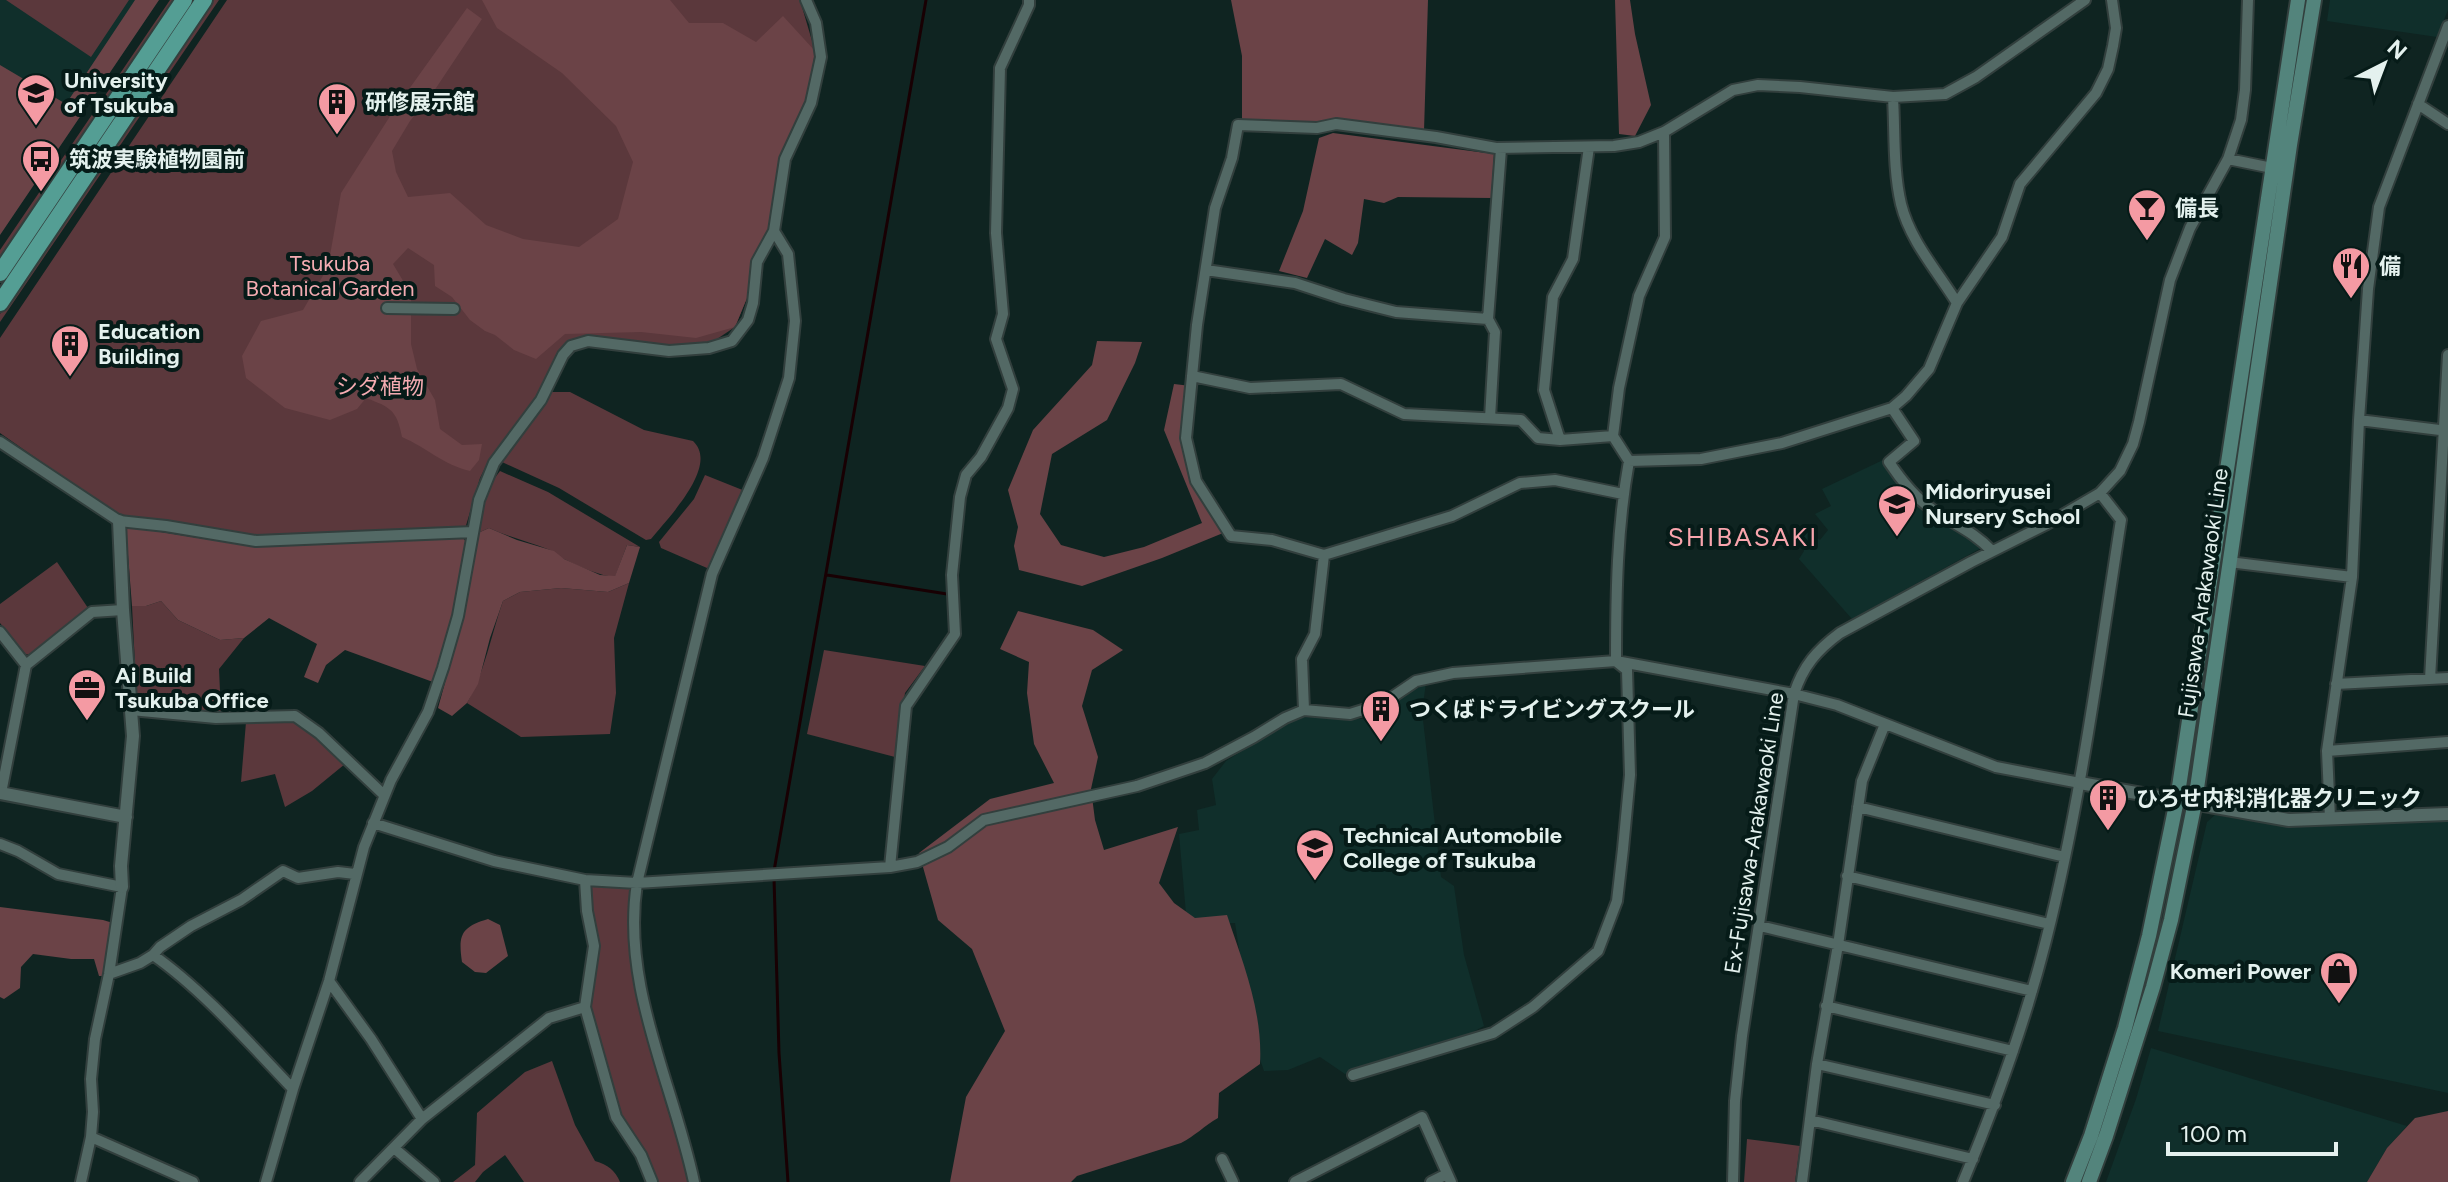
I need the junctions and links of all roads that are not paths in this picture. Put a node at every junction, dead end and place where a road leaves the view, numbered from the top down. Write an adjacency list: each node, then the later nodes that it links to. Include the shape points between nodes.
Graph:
1 (184, 0): 21 (main road)
2 (204, 0): 22 (main road)
3 (806, 0): 19 (street, via 821,57 811,103 785,159)
4 (1029, 0): 70 (street, via 1000,68 996,233 1003,314 996,339 1013,389 1008,408 966,475 960,497 952,575 955,634 906,706)
5 (2085, 0): 11 (street, via 1945,94)
6 (2112, 0): 23 (street, via 2113,46 2096,93 2020,184 2002,237)
7 (2248, 0): 17 (street, Ex-Fujisawa-Arakawaoki Line, via 2243,105)
8 (2298, 0): 18 (main road, Fujisawa-Arakawaoki Line)
9 (2314, 0): 43 (main road, Fujisawa-Arakawaoki Line)
10 (2447, 33): 12 (street)
11 (1893, 97): 14 (street, via 1758,85 1733,90); 23 (street, via 1901,205 1933,270)
12 (2418, 104): 13 (street); 31 (street, via 2379,207)
13 (2448, 124)
14 (1664, 132): 15 (street, via 1639,142); 33 (street, via 1665,237 1639,296)
15 (1589, 147): 16 (street); 34 (street, via 1573,259 1553,297 1544,390)
16 (1501, 149): 20 (street, via 1336,124 1238,125 1215,208); 26 (street)
17 (2228, 159): 18 (street); 37 (street, Ex-Fujisawa-Arakawaoki Line, via 2190,228 2170,280 2133,444 2120,471)
18 (2272, 168): 61 (main road, Fujisawa-Arakawaoki Line)
19 (774, 231): 40 (street, via 757,262 748,320 732,341 669,351 588,341 571,346 541,400 494,463); 74 (street, via 788,254 795,321 789,378 763,458 712,574)
20 (1206, 270): 26 (street, via 1295,283 1396,312); 28 (street)
21 (0, 273)
22 (0, 303)
23 (1957, 303): 29 (street, via 1929,369)
24 (387, 308): 25 (street)
25 (454, 309)
26 (1488, 319): 30 (street, via 1495,332)
27 (2448, 355): 32 (street)
28 (1192, 376): 30 (street, via 1250,388 1341,384 1404,414); 42 (street, via 1189,458 1196,481 1231,536 1272,540)
29 (1892, 408): 36 (street, via 1782,443 1701,459); 41 (street, via 1914,441 1889,462 1931,509 1977,535)
30 (1490, 418): 34 (street, via 1521,420 1538,438)
31 (2359, 420): 32 (street); 44 (street)
32 (2446, 431): 50 (street)
33 (1613, 436): 34 (street); 36 (street)
34 (1560, 440)
35 (0, 442): 39 (street)
36 (1629, 461): 38 (street)
37 (2100, 493): 41 (street, Ex-Fujisawa-Arakawaoki Line); 58 (street, via 2121,520)
38 (1623, 494): 42 (street, via 1555,480 1520,483 1452,516); 47 (street)
39 (119, 521): 40 (street, via 256,541); 45 (street)
40 (473, 532): 60 (street, via 443,668 428,712)
41 (1992, 551): 52 (street, Ex-Fujisawa-Arakawaoki Line, via 1840,633 1808,662)
42 (1324, 555): 54 (street, via 1315,634 1302,659)
43 (2229, 562): 44 (street); 62 (main road, Fujisawa-Arakawaoki Line)
44 (2352, 577): 51 (street)
45 (123, 610): 48 (street, via 92,612); 53 (street)
46 (0, 632): 48 (street)
47 (1616, 661): 52 (street); 54 (street, via 1453,673 1416,681 1382,704 1350,714); 87 (street, via 1627,670 1630,775 1617,901 1598,951 1533,1007 1493,1033)
48 (26, 665): 59 (street)
49 (2448, 678): 50 (street)
50 (2430, 679): 51 (street)
51 (2336, 684): 57 (street)
52 (1794, 694): 55 (street); 77 (street, Ex-Fujisawa-Arakawaoki Line)
53 (131, 710): 60 (street, via 216,718 295,716); 65 (street)
54 (1304, 710): 70 (street, via 1205,763 1137,786 984,820 948,847 917,862)
55 (1885, 724): 58 (street, via 1996,767); 63 (street, via 1862,781)
56 (2448, 742): 57 (street)
57 (2327, 751): 66 (street)
58 (2080, 783): 61 (street); 69 (street)
59 (1, 793): 65 (street)
60 (384, 795): 67 (street)
61 (2177, 800): 62 (street); 110 (main road, Fujisawa-Arakawaoki Line, via 2125,1028)
62 (2195, 802): 66 (street, via 2289,820); 111 (main road, Fujisawa-Arakawaoki Line, via 2153,987)
63 (1858, 807): 69 (street); 72 (street)
64 (2448, 814): 66 (street)
65 (126, 817): 75 (street)
66 (2330, 818)
67 (373, 823): 71 (street); 73 (street, via 494,861)
68 (0, 844): 75 (street, via 58,874)
69 (2065, 857): 76 (street)
70 (890, 867): 74 (street)
71 (355, 874): 79 (street, via 298,878 283,871); 81 (street)
72 (1847, 876): 76 (street); 78 (street)
73 (585, 880): 74 (street); 84 (street, via 594,946)
74 (637, 883): 103 (street, via 633,912 641,993)
75 (122, 887): 80 (street)
76 (2049, 924): 82 (street)
77 (1760, 926): 78 (street); 107 (street, Ex-Fujisawa-Arakawaoki Line, via 1735,1101)
78 (1838, 945): 82 (street); 83 (street)
79 (153, 955): 80 (street); 88 (street)
80 (109, 974): 92 (street, via 95,1039)
81 (329, 981): 88 (street); 90 (street)
82 (2032, 991): 85 (street)
83 (1826, 1006): 85 (street); 86 (street)
84 (585, 1007): 90 (street, via 549,1018); 102 (street, via 616,1117)
85 (2013, 1051): 89 (street)
86 (1817, 1064): 89 (street); 91 (street)
87 (1353, 1075)
88 (293, 1089): 99 (street)
89 (1995, 1105): 95 (street)
90 (422, 1119): 93 (street)
91 (1810, 1120): 95 (street); 108 (street)
92 (91, 1137): 97 (street); 98 (street)
93 (394, 1148): 100 (street); 101 (street)
94 (1222, 1159): 104 (street)
95 (1973, 1159): 109 (street)
96 (1449, 1178): 105 (street, via 1422,1117); 106 (street)
97 (81, 1182)
98 (193, 1182)
99 (266, 1182)
100 (360, 1182)
101 (434, 1182)
102 (652, 1182)
103 (694, 1182)
104 (1233, 1182)
105 (1295, 1182)
106 (1431, 1182)
107 (1733, 1182)
108 (1802, 1182)
109 (1963, 1182)
110 (2073, 1182)
111 (2089, 1182)

